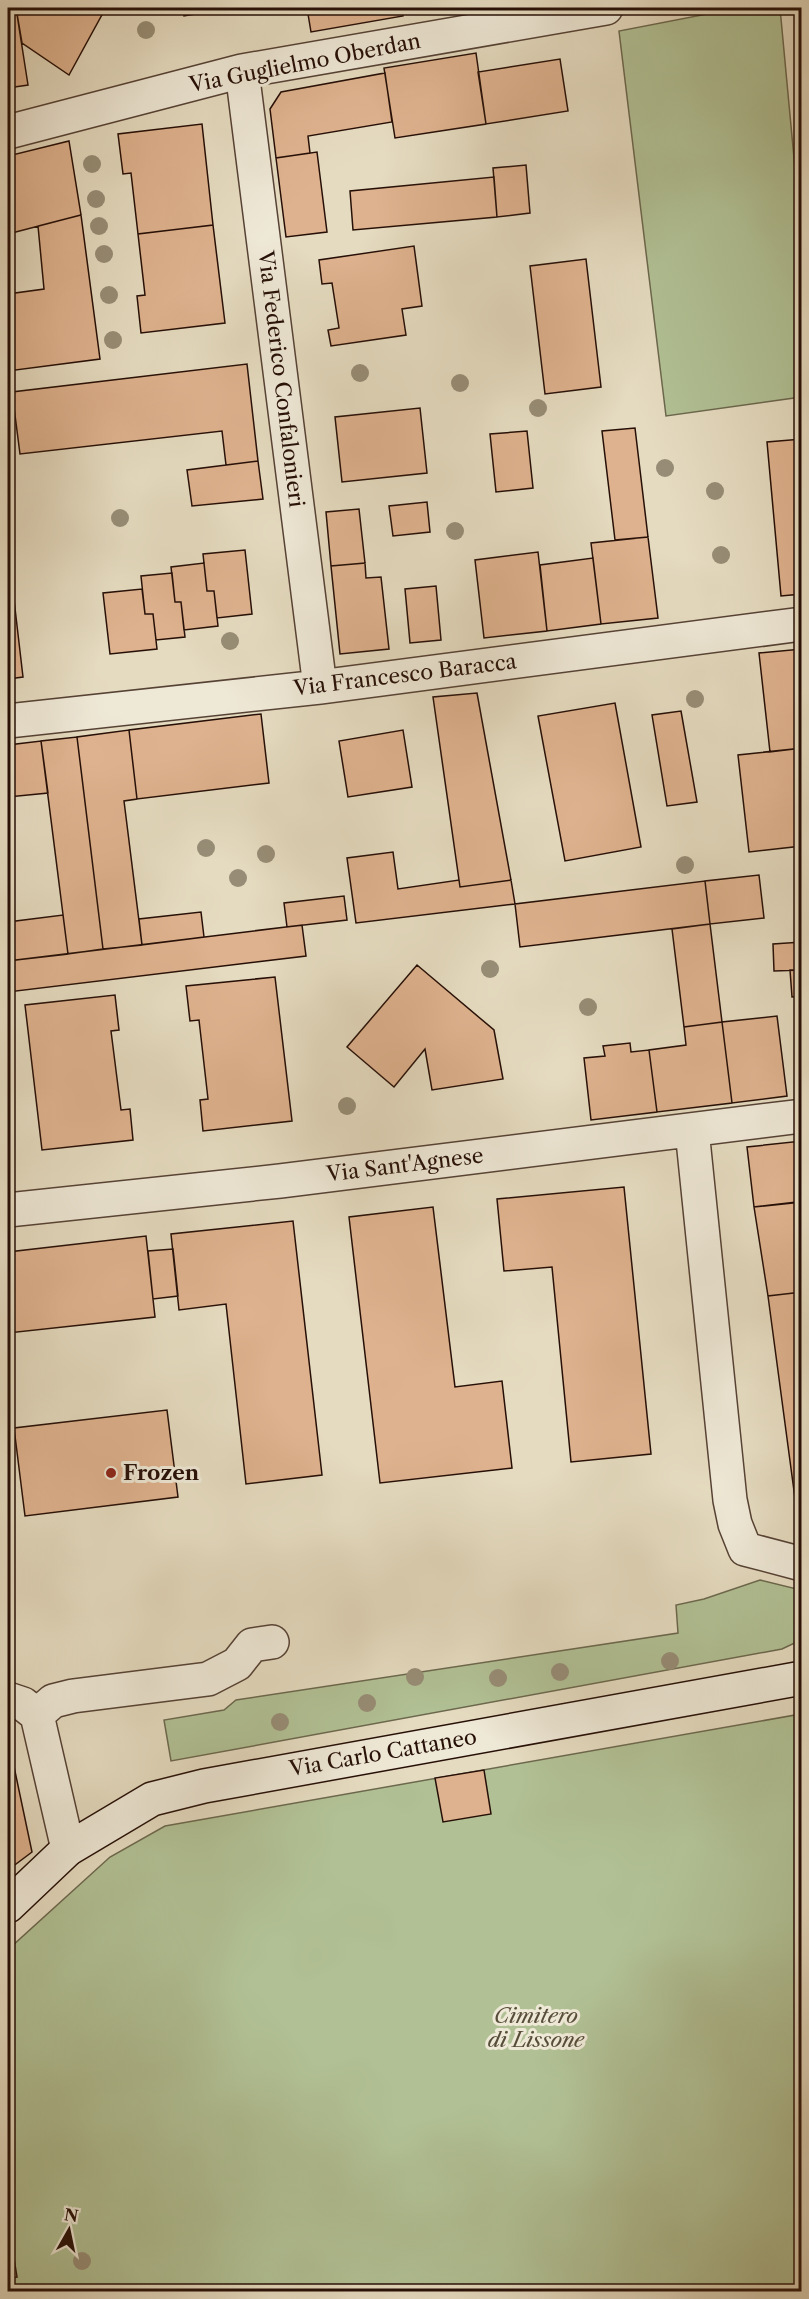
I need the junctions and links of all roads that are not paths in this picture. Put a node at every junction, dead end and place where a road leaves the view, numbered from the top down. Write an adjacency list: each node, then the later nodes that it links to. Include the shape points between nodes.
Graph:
1 (606, 8): 2 (street, Via Guglielmo Oberdan)
2 (242, 71): 3 (street, Via Guglielmo Oberdan); 5 (street, Via Federico Confalonieri)
3 (8, 132)
4 (801, 624): 5 (street, Via Francesco Baracca)
5 (320, 687): 6 (street, Via Francesco Baracca)
6 (8, 721)
7 (801, 1116): 8 (street, Via Sant'Agnese)
8 (692, 1130): 9 (street, Via Sant'Agnese); 10 (street, via 730,1500 745,1549)
9 (8, 1210)
10 (801, 1564)
11 (272, 1642): 14 (street, via 252,1645 237,1664 208,1679 73,1696 53,1701)
12 (798, 1677): 15 (street, Via Carlo Cattaneo, via 204,1786 152,1799)
13 (8, 1700): 14 (street, via 23,1704)
14 (37, 1715): 15 (street)
15 (68, 1849): 16 (street, Via Carlo Cattaneo)
16 (8, 1905)

